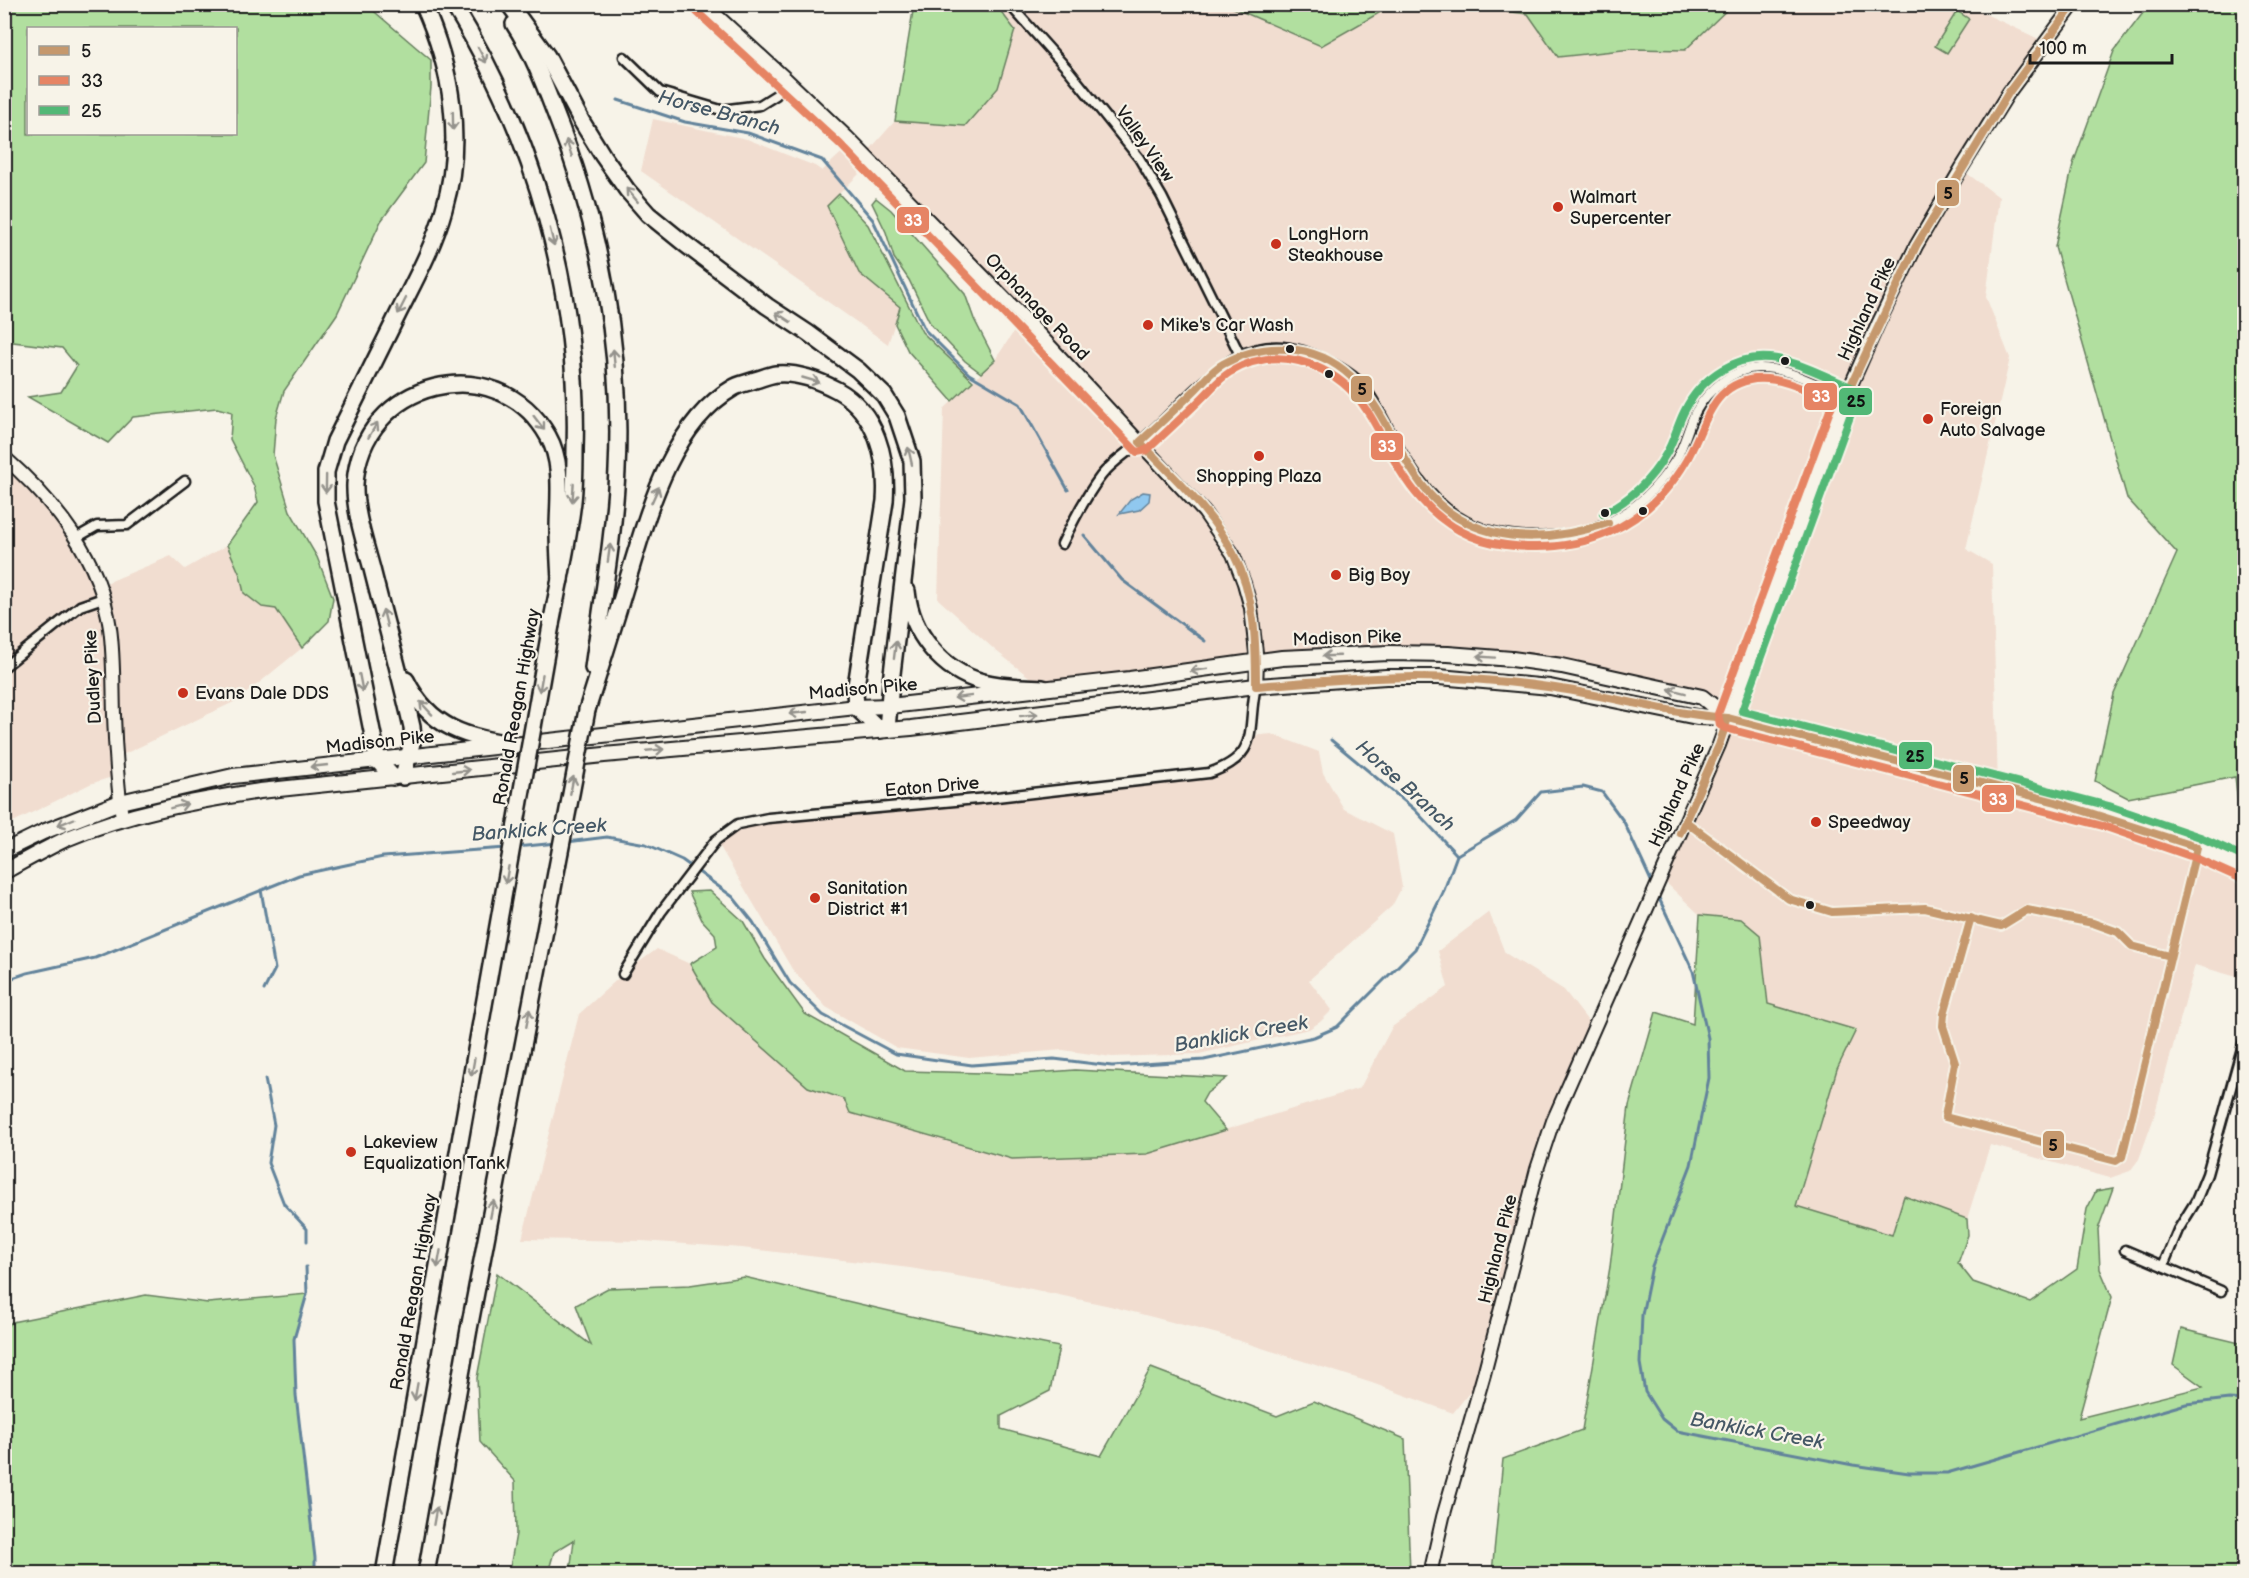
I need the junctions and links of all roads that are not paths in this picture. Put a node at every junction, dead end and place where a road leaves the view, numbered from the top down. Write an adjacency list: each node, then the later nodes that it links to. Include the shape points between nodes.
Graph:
1 (423, 4): 32 (highway, one-way to 32, via 439,41 451,87 453,140 448,192 425,260 335,441 326,472 326,501)
2 (453, 4): 18 (highway, Ronald Reagan Highway, one-way to 18, via 513,120 547,220 562,283 573,359 576,429 572,509)
3 (502, 4): 27 (highway, one-way to 3, via 612,537 617,470 617,398 610,315 595,235 569,148 544,85)
4 (509, 4): 17 (highway, one-way to 4, via 913,498 912,461 897,416 884,395 858,370 648,214 603,156 547,56)
5 (704, 4): 9 (main road, Orphanage Road)
6 (1010, 4): 10 (street, Valley View, via 1139,158)
7 (2074, 4): 11 (main road, Highland Pike, via 2010,92 1922,236)
8 (624, 57): 9 (street, via 660,92 721,110 760,105 770,100)
9 (787, 80): 12 (main road, Orphanage Road, via 1005,299)
10 (1240, 355): 11 (street, via 1266,347 1292,348 1337,365 1358,381 1374,402 1414,472 1441,505 1482,529 1529,537 1588,530 1618,518 1650,492 1677,457 1696,411 1710,392 1737,373 1754,368 1782,371); 12 (street, via 1221,365)
11 (1846, 396): 28 (main road, Highland Pike)
12 (1140, 442): 16 (street, via 1101,476); 21 (main road, Orphanage Road, via 1204,512 1233,554 1251,608)
13 (4, 458): 15 (main road, Dudley Pike, via 55,507)
14 (185, 481): 15 (street, via 127,525 98,526)
15 (76, 538): 19 (main road, Dudley Pike)
16 (1062, 544)
17 (905, 570): 24 (highway, via 907,596 917,628 941,659 981,682); 25 (highway, one-way to 17)
18 (560, 580): 20 (highway, one-way to 18, via 362,531 355,483 372,428 400,401 416,393 440,387 485,387 512,397 536,419 549,437 558,472); 44 (highway, Ronald Reagan Highway, one-way to 44, bridge)
19 (103, 598): 22 (street, via 80,606); 34 (main road, Dudley Pike, via 113,655)
20 (394, 655): 30 (highway, one-way to 20, via 476,739 434,717 414,696); 31 (highway, via 412,727)
21 (1257, 662): 23 (main road, Orphanage Road); 24 (main road, Madison Pike, one-way to 24); 28 (main road, Madison Pike, one-way to 21, via 1702,697 1626,678 1512,659 1389,653)
22 (4, 667)
23 (1256, 686): 28 (main road, Madison Pike, via 1440,677 1550,687 1697,717); 29 (main road, Madison Pike, one-way to 23); 39 (street, Eaton Drive, via 1246,747 1238,759 1209,773 738,824 716,840 673,896)
24 (1043, 688): 25 (main road, Madison Pike, one-way to 25)
25 (890, 706): 26 (main road, Madison Pike); 29 (highway)
26 (856, 707): 27 (highway, one-way to 26, via 647,512 672,459 695,422 717,400 735,387 775,374 826,384 845,394 862,412 883,455 886,478); 29 (highway); 30 (main road, Madison Pike, one-way to 30)
27 (587, 710): 45 (highway, one-way to 27, bridge)
28 (1728, 718): 37 (main road, Madison Pike, via 2106,816 2197,847); 46 (main road, Highland Pike, via 1553,1121)
29 (884, 729): 33 (main road, Madison Pike, one-way to 29)
30 (516, 745): 31 (main road, Madison Pike)
31 (408, 757): 32 (main road, Madison Pike); 33 (highway)
32 (378, 761): 33 (highway); 34 (main road, Madison Pike, one-way to 34, via 233,776)
33 (398, 777): 35 (main road, Madison Pike, one-way to 33, via 206,799)
34 (120, 802): 35 (main road, Dudley Pike); 36 (main road, Madison Pike, one-way to 36)
35 (122, 819): 38 (main road, Madison Pike, via 67,839)
36 (4, 851)
37 (2244, 868)
38 (4, 872)
39 (623, 974)
40 (2244, 1041): 42 (street, via 2208,1174)
41 (2126, 1250): 42 (street)
42 (2163, 1266): 43 (street)
43 (2222, 1292)
44 (384, 1574)
45 (426, 1574)
46 (1430, 1574)

